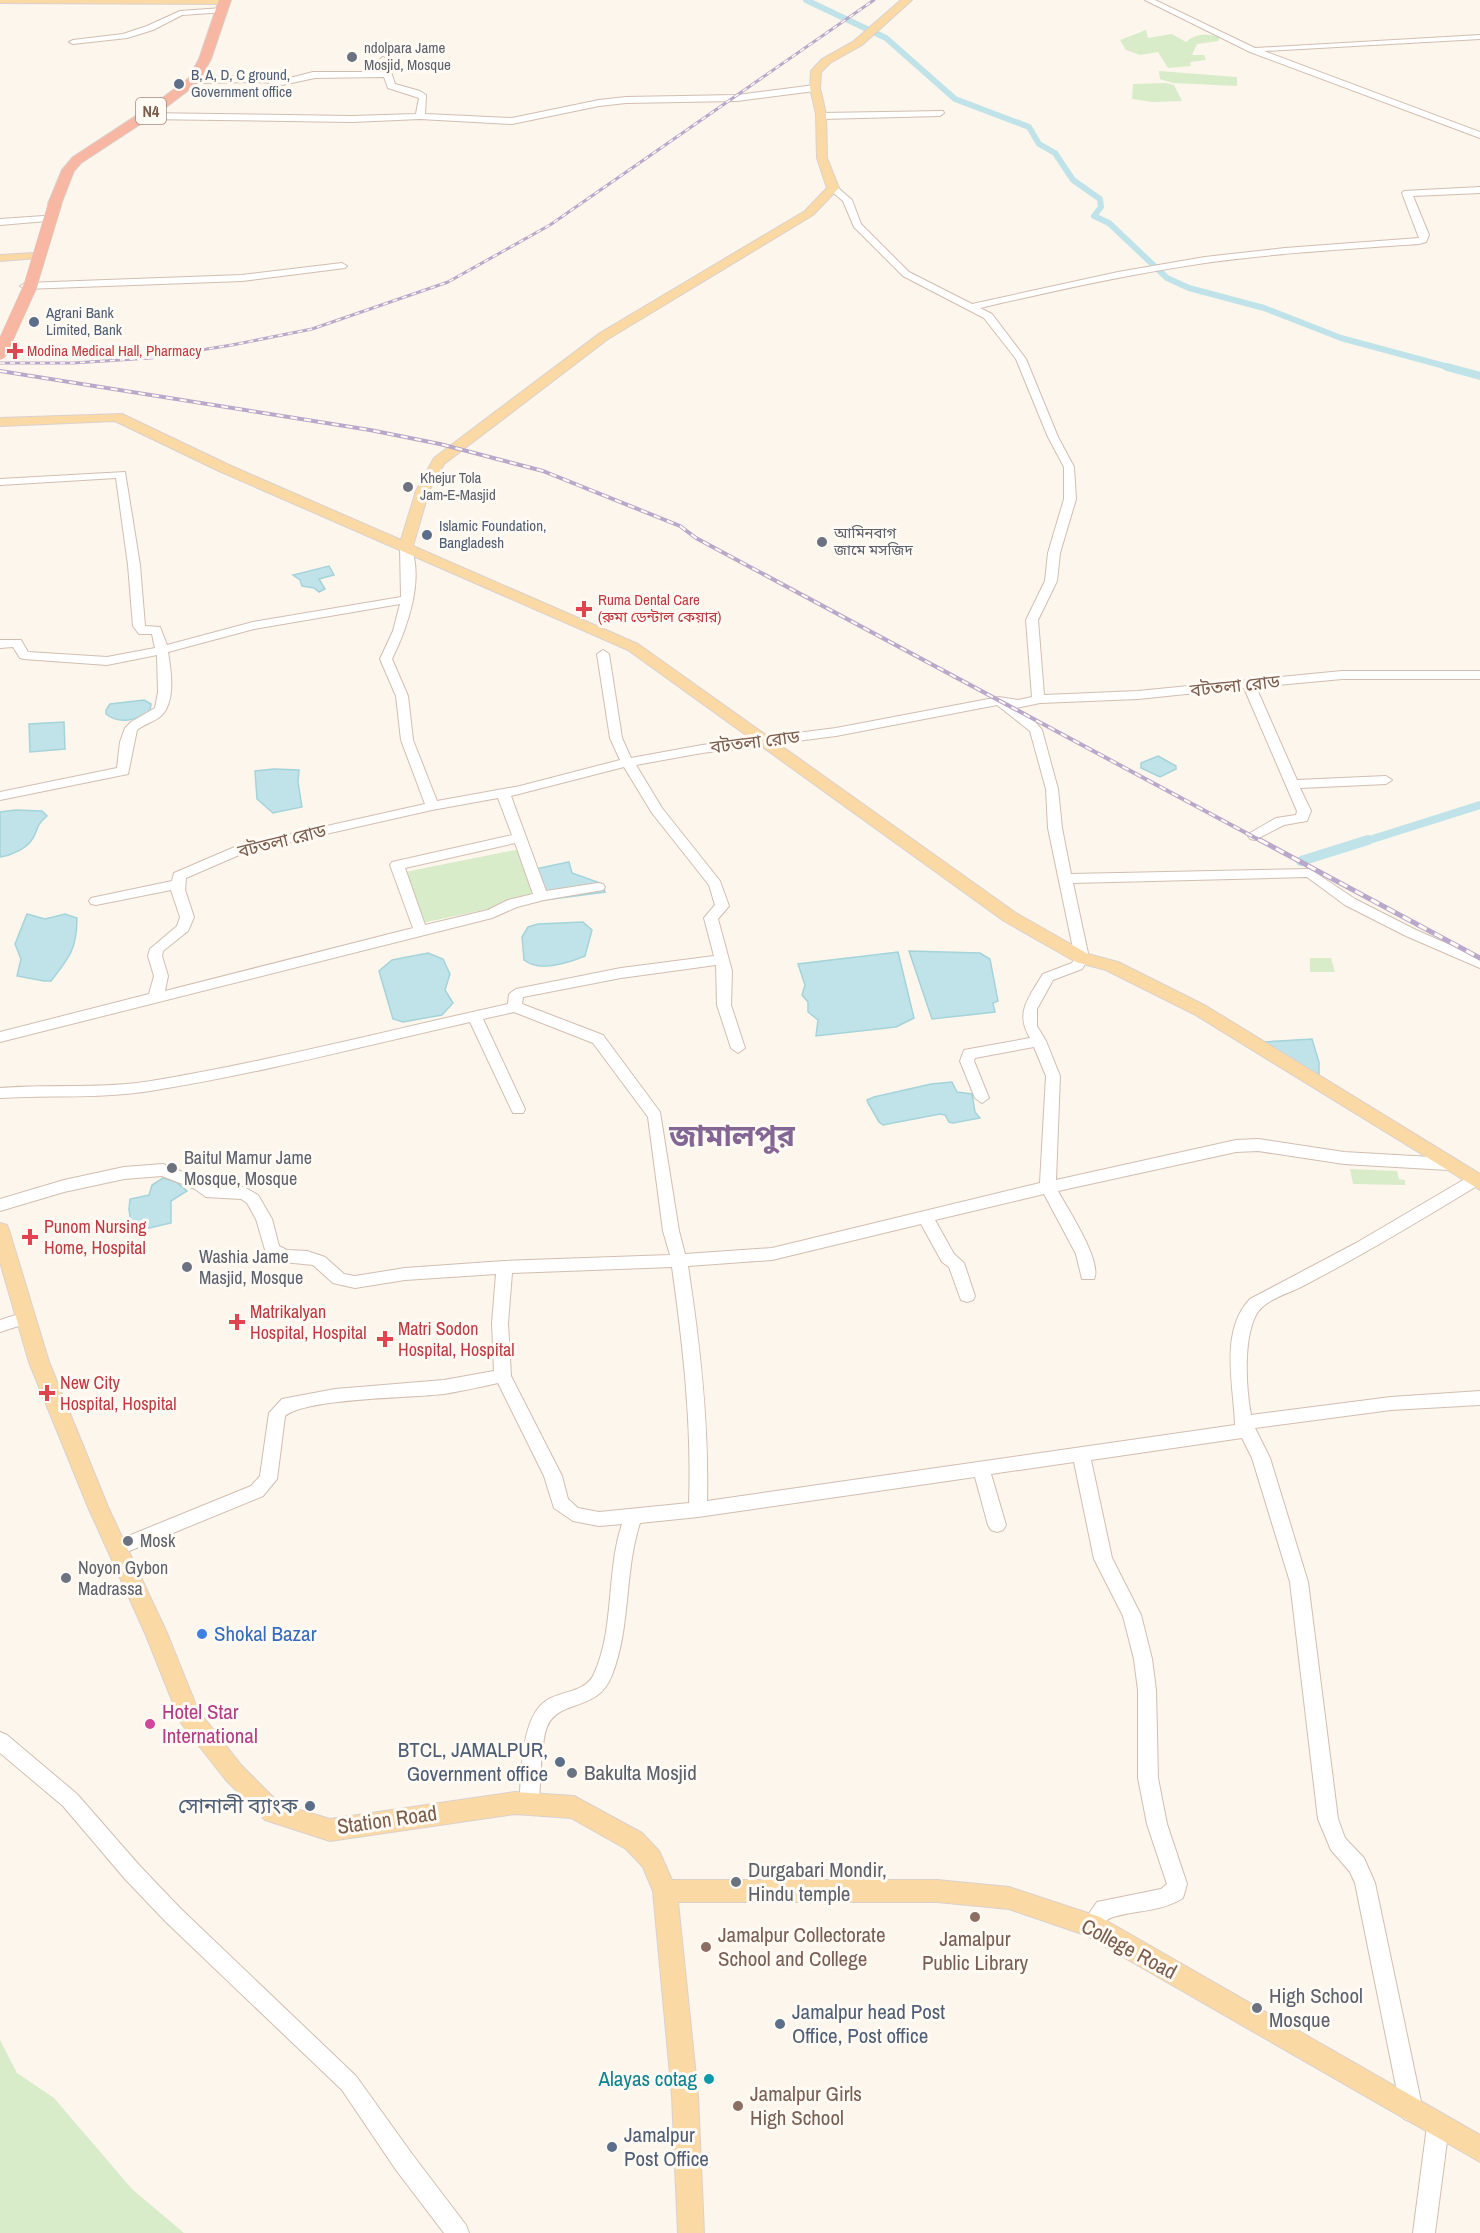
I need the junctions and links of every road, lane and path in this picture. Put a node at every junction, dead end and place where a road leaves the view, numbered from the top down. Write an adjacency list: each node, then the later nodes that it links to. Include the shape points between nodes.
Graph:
1 (0, 0): 4 (main road)
2 (907, 0): 11 (main road, via 858,43 825,61 816,71)
3 (1149, 0): 7 (street)
4 (224, 4): 6 (street, via 180,13 124,36); 10 (highway, N4)
5 (1480, 37): 7 (street)
6 (73, 42)
7 (1253, 50): 16 (street)
8 (383, 60): 9 (street)
9 (388, 74): 10 (street, via 313,75 271,82); 14 (street, via 392,86 423,97)
10 (194, 80): 13 (highway, N4)
11 (815, 88): 14 (street, via 737,98 617,101 512,121); 15 (main road)
12 (940, 113): 15 (street)
13 (143, 116): 14 (street); 19 (highway, N4, via 77,160 68,170)
14 (420, 116)
15 (822, 116): 17 (main road, via 822,158)
16 (1480, 135)
17 (833, 188): 26 (street, via 847,200 857,225 895,265 926,286); 31 (main road, via 809,213 604,336 474,433 432,470)
18 (1480, 190): 26 (street, via 1407,193 1424,240 1205,260)
19 (55, 204): 20 (main road); 28 (highway, N4, bridge, via 30,287)
20 (44, 219): 21 (street); 22 (main road)
21 (0, 222)
22 (34, 256): 23 (main road); 25 (main road)
23 (0, 258)
24 (342, 266): 25 (street, via 242,278)
25 (25, 286): 27 (main road)
26 (973, 307): 38 (street, via 988,316 1021,359 1069,467 1070,499 1054,553 1051,581 1032,620)
27 (0, 342)
28 (0, 354)
29 (0, 422): 31 (main road, via 117,417)
30 (0, 482): 34 (street, via 121,474 139,626 141,630 159,632)
31 (406, 547): 32 (street); 40 (main road, via 633,647)
32 (408, 599): 34 (street, via 253,626); 46 (street, via 401,630 387,659 402,696 407,740)
33 (0, 644): 34 (street, via 17,643 24,655 107,661)
34 (162, 651): 45 (street, via 162,707 129,731 123,771)
35 (603, 654): 41 (street, via 616,738)
36 (1480, 675): 37 (street, বটতলা রোড, via 1342,675)
37 (1249, 686): 38 (street, বটতলা রোড); 43 (street)
38 (1038, 699): 39 (street, বটতলা রোড, via 1010,705)
39 (999, 701): 40 (street, বটতলা রোড, via 876,726); 49 (street, via 1035,730 1052,789)
40 (766, 741): 41 (street, বটতলা রোড); 55 (main road, via 1010,917)
41 (628, 762): 44 (street, বটতলা রোড); 56 (street, via 657,810 715,884 723,906 711,918)
42 (1386, 780): 43 (street)
43 (1292, 784): 47 (street, via 1304,811 1302,818 1281,821)
44 (503, 793): 46 (street, বটতলা রোড); 48 (street)
45 (0, 796)
46 (432, 806): 50 (street, বটতলা রোড, via 243,849 179,876)
47 (1255, 836)
48 (521, 837): 52 (street); 54 (street, via 397,865)
49 (1065, 879): 55 (street); 57 (street, via 1310,873 1350,902)
50 (179, 884): 53 (street); 58 (street, via 187,917 183,928 157,949 161,976)
51 (598, 887): 52 (street)
52 (540, 896): 54 (street, via 492,913)
53 (96, 901)
54 (420, 930): 58 (street)
55 (1082, 958): 62 (street, via 1077,966 1048,977 1040,988 1030,1009 1030,1026); 67 (main road, via 1112,966 1200,1010)
56 (722, 960): 59 (street, via 621,973 516,994); 63 (street, via 724,1005)
57 (1480, 963)
58 (156, 996): 61 (street)
59 (515, 1008): 60 (street); 73 (street, via 598,1039 655,1116)
60 (474, 1016): 64 (street, via 150,1086); 66 (street)
61 (0, 1037)
62 (1039, 1041): 65 (street, via 969,1054); 69 (street, via 1053,1076)
63 (738, 1048)
64 (0, 1093)
65 (982, 1098)
66 (518, 1109)
67 (1448, 1164): 68 (main road); 69 (street, via 1364,1160 1258,1145 1236,1146)
68 (1478, 1180): 81 (street, via 1332,1264 1262,1299 1248,1313 1240,1345 1239,1377)
69 (1048, 1187): 71 (street); 75 (street, via 1084,1254)
70 (0, 1205): 74 (street, via 124,1173 163,1170 211,1193 244,1193 264,1219 272,1249 284,1256 319,1261 339,1279 355,1282)
71 (925, 1217): 73 (street, via 772,1254); 76 (street, via 948,1258 956,1263)
72 (0, 1230): 77 (main road, Station Road)
73 (679, 1261): 74 (street); 84 (street, via 691,1341)
74 (504, 1267): 79 (street, via 500,1323)
75 (1089, 1275)
76 (967, 1296)
77 (26, 1318): 78 (street); 87 (main road, Station Road, via 39,1362)
78 (0, 1326)
79 (503, 1376): 85 (street, via 553,1476 560,1503 573,1514 599,1519); 87 (street, via 444,1387 288,1404 278,1413 268,1479 257,1491)
80 (1480, 1398): 81 (street, via 1397,1401)
81 (1245, 1426): 82 (street); 92 (street, via 1261,1458 1299,1582 1328,1820 1338,1844 1357,1865 1365,1883)
82 (1081, 1454): 83 (street); 91 (street, via 1104,1559 1132,1615 1143,1659 1149,1778 1157,1824 1177,1884 1176,1891 1165,1898 1104,1908)
83 (981, 1468): 84 (street); 86 (street)
84 (698, 1510): 85 (street)
85 (633, 1516): 89 (street, via 625,1538 618,1612 603,1676 593,1692 554,1706 543,1716 537,1727)
86 (997, 1525)
87 (117, 1548): 89 (main road, Station Road, via 189,1716 233,1772 273,1812 330,1830)
88 (0, 1742): 95 (street, via 70,1800 173,1915 349,2083)
89 (529, 1804): 90 (main road, Station Road, via 574,1807 634,1841 651,1859)
90 (665, 1891): 91 (main road, College Road, via 982,1894 1009,1898); 96 (main road, Station Road, via 685,2096)
91 (1091, 1925): 92 (main road, College Road)
92 (1412, 2111): 93 (main road, College Road)
93 (1438, 2126): 94 (main road, College Road); 97 (street)
94 (1480, 2150)
95 (458, 2233)
96 (691, 2233)
97 (1424, 2233)

